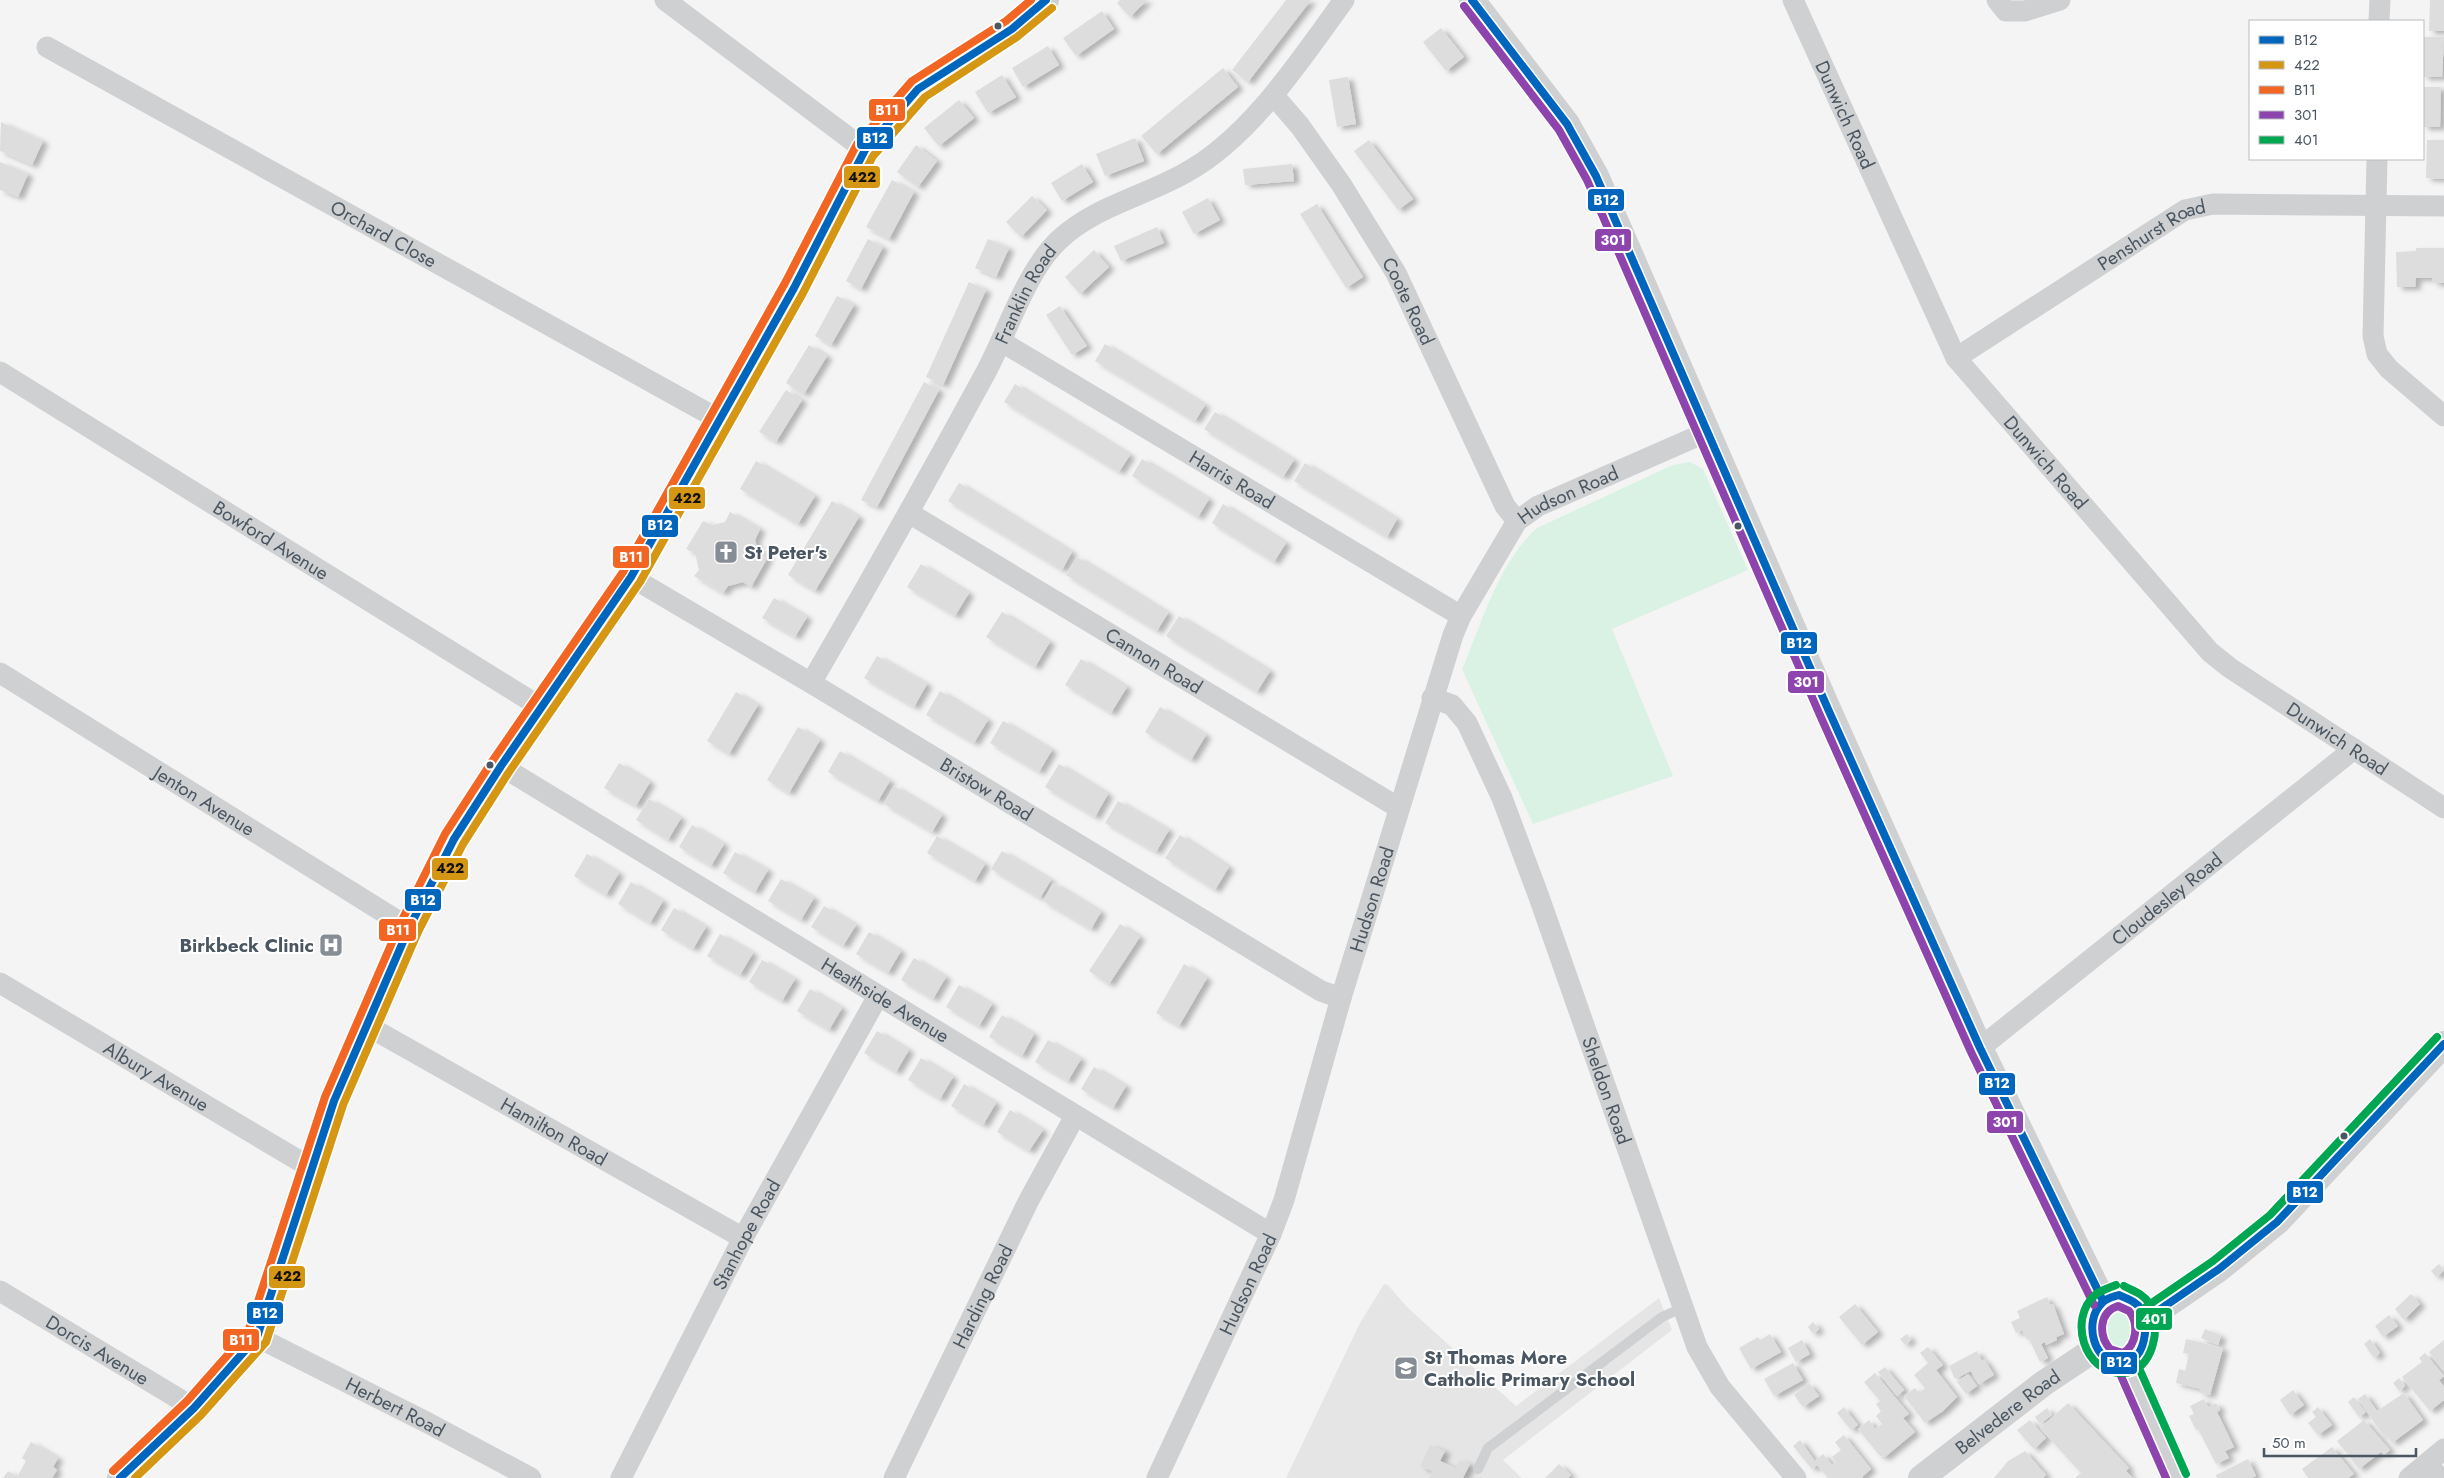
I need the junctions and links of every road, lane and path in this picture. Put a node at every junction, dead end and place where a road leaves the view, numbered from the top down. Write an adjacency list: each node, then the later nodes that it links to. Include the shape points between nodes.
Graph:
1 (1046, 0): 12 (street, via 1012,30 918,89)
2 (1344, 0): 11 (street, Franklin Road)
3 (1472, 0): 21 (street, via 1567,124 1596,176)
4 (1793, 0): 17 (street, Dunwich Road)
5 (1997, 0): 6 (street, via 2006,10 2025,11)
6 (2060, 0)
7 (2380, 0): 9 (street)
8 (672, 2): 12 (street)
9 (2379, 20)
10 (47, 47): 20 (street, Orchard Close)
11 (1274, 96): 16 (street, Franklin Road, via 1224,145 1187,173 1093,216 1060,239 1037,266); 23 (street, Coote Road, via 1300,126 1341,184 1396,273 1505,506)
12 (865, 150): 20 (street, via 794,288)
13 (2377, 160): 14 (street)
14 (2376, 205): 15 (street, Penshurst Road); 17 (street, Penshurst Road, via 2213,204 2186,210); 19 (street, via 2373,336 2376,354)
15 (2444, 206)
16 (1002, 342): 22 (street, Franklin Road); 25 (street, Harris Road)
17 (1956, 358): 30 (street, Dunwich Road, via 2210,652)
18 (0, 372): 29 (street, Bowford Avenue)
19 (2444, 416)
20 (720, 420): 24 (street)
21 (1707, 432): 23 (street, Hudson Road, via 1538,506); 40 (street)
22 (910, 513): 27 (street, Franklin Road); 32 (street, Cannon Road)
23 (1517, 521): 25 (street, Hudson Road)
24 (631, 577): 27 (street, Bristow Road); 29 (street)
25 (1461, 616): 28 (street, Hudson Road)
26 (0, 673): 34 (street, Jenton Avenue)
27 (811, 683): 37 (street, Bristow Road, via 1320,991)
28 (1432, 698): 32 (street, Hudson Road); 47 (street, Sheldon Road, via 1452,705 1468,723 1502,798)
29 (542, 708): 31 (street)
30 (2354, 749): 33 (street, Dunwich Road); 40 (street, Cloudesley Road)
31 (501, 766): 34 (street, via 454,839); 36 (street, Heathside Avenue)
32 (1399, 808): 37 (street, Hudson Road)
33 (2444, 808)
34 (409, 928): 38 (street)
35 (0, 983): 42 (street, Albury Avenue)
36 (878, 996): 41 (street, Heathside Avenue); 44 (street, Stanhope Road)
37 (1341, 998): 43 (street, Hudson Road, via 1284,1200)
38 (366, 1025): 42 (street, via 334,1101); 44 (street, Hamilton Road)
39 (2444, 1044): 48 (street, via 2277,1222 2219,1269)
40 (1980, 1048): 46 (street)
41 (1074, 1116): 43 (street, Heathside Avenue); 59 (street, Harding Road, via 1029,1200)
42 (313, 1169): 49 (street)
43 (1271, 1234): 60 (street, Hudson Road)
44 (743, 1238): 58 (street, Stanhope Road)
45 (0, 1291): 52 (street, Dorcis Avenue)
46 (2103, 1301): 48 (street, via 2119,1296 2136,1303); 50 (street, via 2095,1312 2092,1338)
47 (1682, 1308): 54 (lane, via 1662,1317 1488,1448); 61 (street, Sheldon Road, via 1697,1347 1720,1387)
48 (2146, 1318): 51 (street, via 2144,1337 2136,1355)
49 (257, 1337): 52 (street); 57 (street, Herbert Road)
50 (2095, 1349): 51 (street, via 2104,1359); 62 (street, Belvedere Road, via 2044,1383)
51 (2126, 1363): 63 (street)
52 (194, 1408): 56 (street)
53 (2444, 1449): 55 (street)
54 (1478, 1469)
55 (2434, 1471): 64 (street)
56 (120, 1478)
57 (531, 1478)
58 (621, 1478)
59 (894, 1478)
60 (1157, 1478)
61 (1796, 1478)
62 (1921, 1478)
63 (2177, 1478)
64 (2409, 1478)

